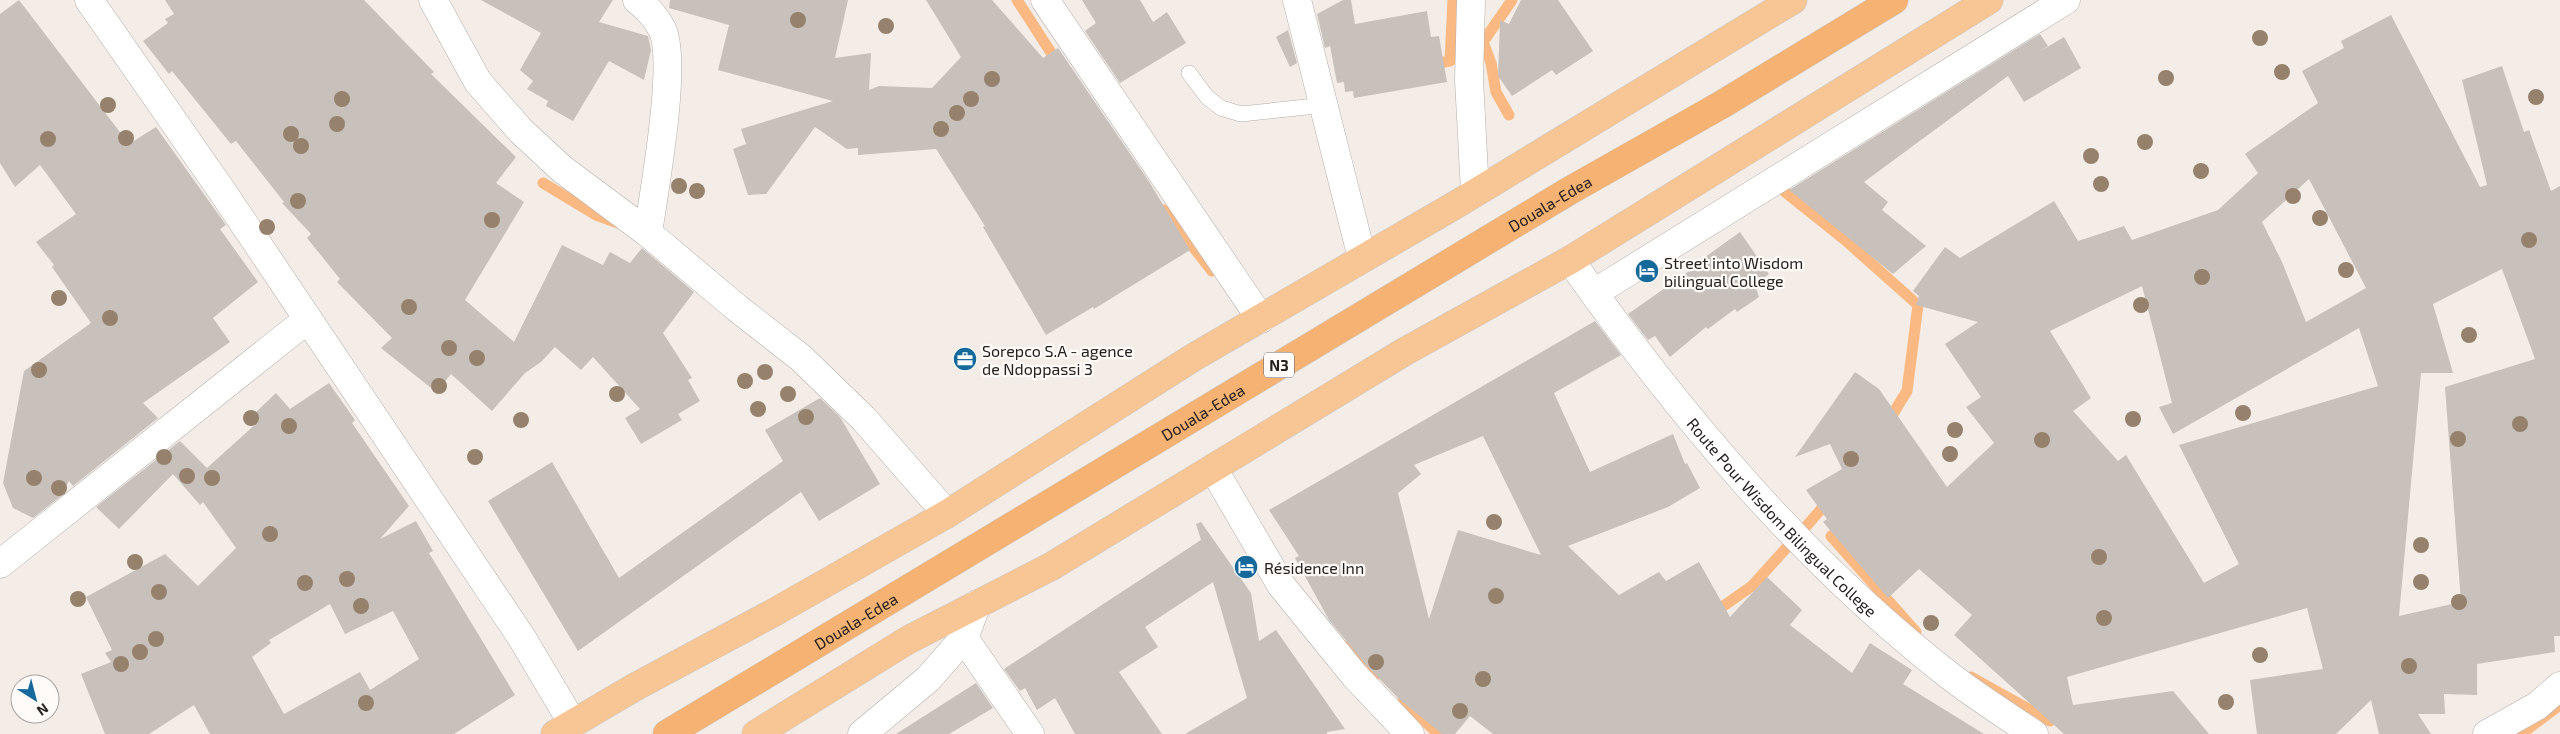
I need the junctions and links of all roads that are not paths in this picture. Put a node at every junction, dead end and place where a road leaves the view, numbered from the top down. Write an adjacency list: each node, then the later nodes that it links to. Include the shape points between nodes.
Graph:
1 (89, 0): 18 (street)
2 (433, 0): 14 (street, via 478,82 521,132 562,169)
3 (637, 0): 14 (street, via 662,30 669,74)
4 (1045, 0): 19 (street)
5 (1296, 0): 12 (street)
6 (1471, 0): 13 (street, via 1469,80)
7 (1793, 0): 13 (main road)
8 (1894, 0): 27 (highway, Douala-Edea / N3, via 1721,105 1569,191)
9 (1989, 0): 16 (main road)
10 (2066, 0): 17 (street)
11 (1188, 73): 12 (lane, via 1220,108 1241,114)
12 (1325, 104): 15 (street)
13 (1476, 192): 15 (main road)
14 (648, 233): 21 (street, via 801,358 864,419)
15 (1362, 258): 19 (main road)
16 (1570, 260): 17 (street, Route Pour Wisdom Bilingual College); 20 (main road, via 1404,352)
17 (1594, 293): 32 (street, Route Pour Wisdom Bilingual College, via 1666,387 1769,510 1828,569 1950,676)
18 (308, 319): 22 (street); 26 (street, via 522,638)
19 (1261, 319): 21 (main road, via 1194,357)
20 (1214, 470): 23 (main road, via 1182,486 1052,566); 31 (street, via 1281,585 1355,676)
21 (947, 514): 26 (main road)
22 (0, 564)
23 (976, 604): 24 (street); 28 (main road, via 908,640)
24 (964, 638): 29 (street, via 928,679); 30 (street)
25 (2560, 686): 33 (street, via 2537,706)
26 (564, 729)
27 (667, 734)
28 (756, 734)
29 (862, 734)
30 (1030, 734)
31 (1410, 734)
32 (2034, 734)
33 (2487, 734)

